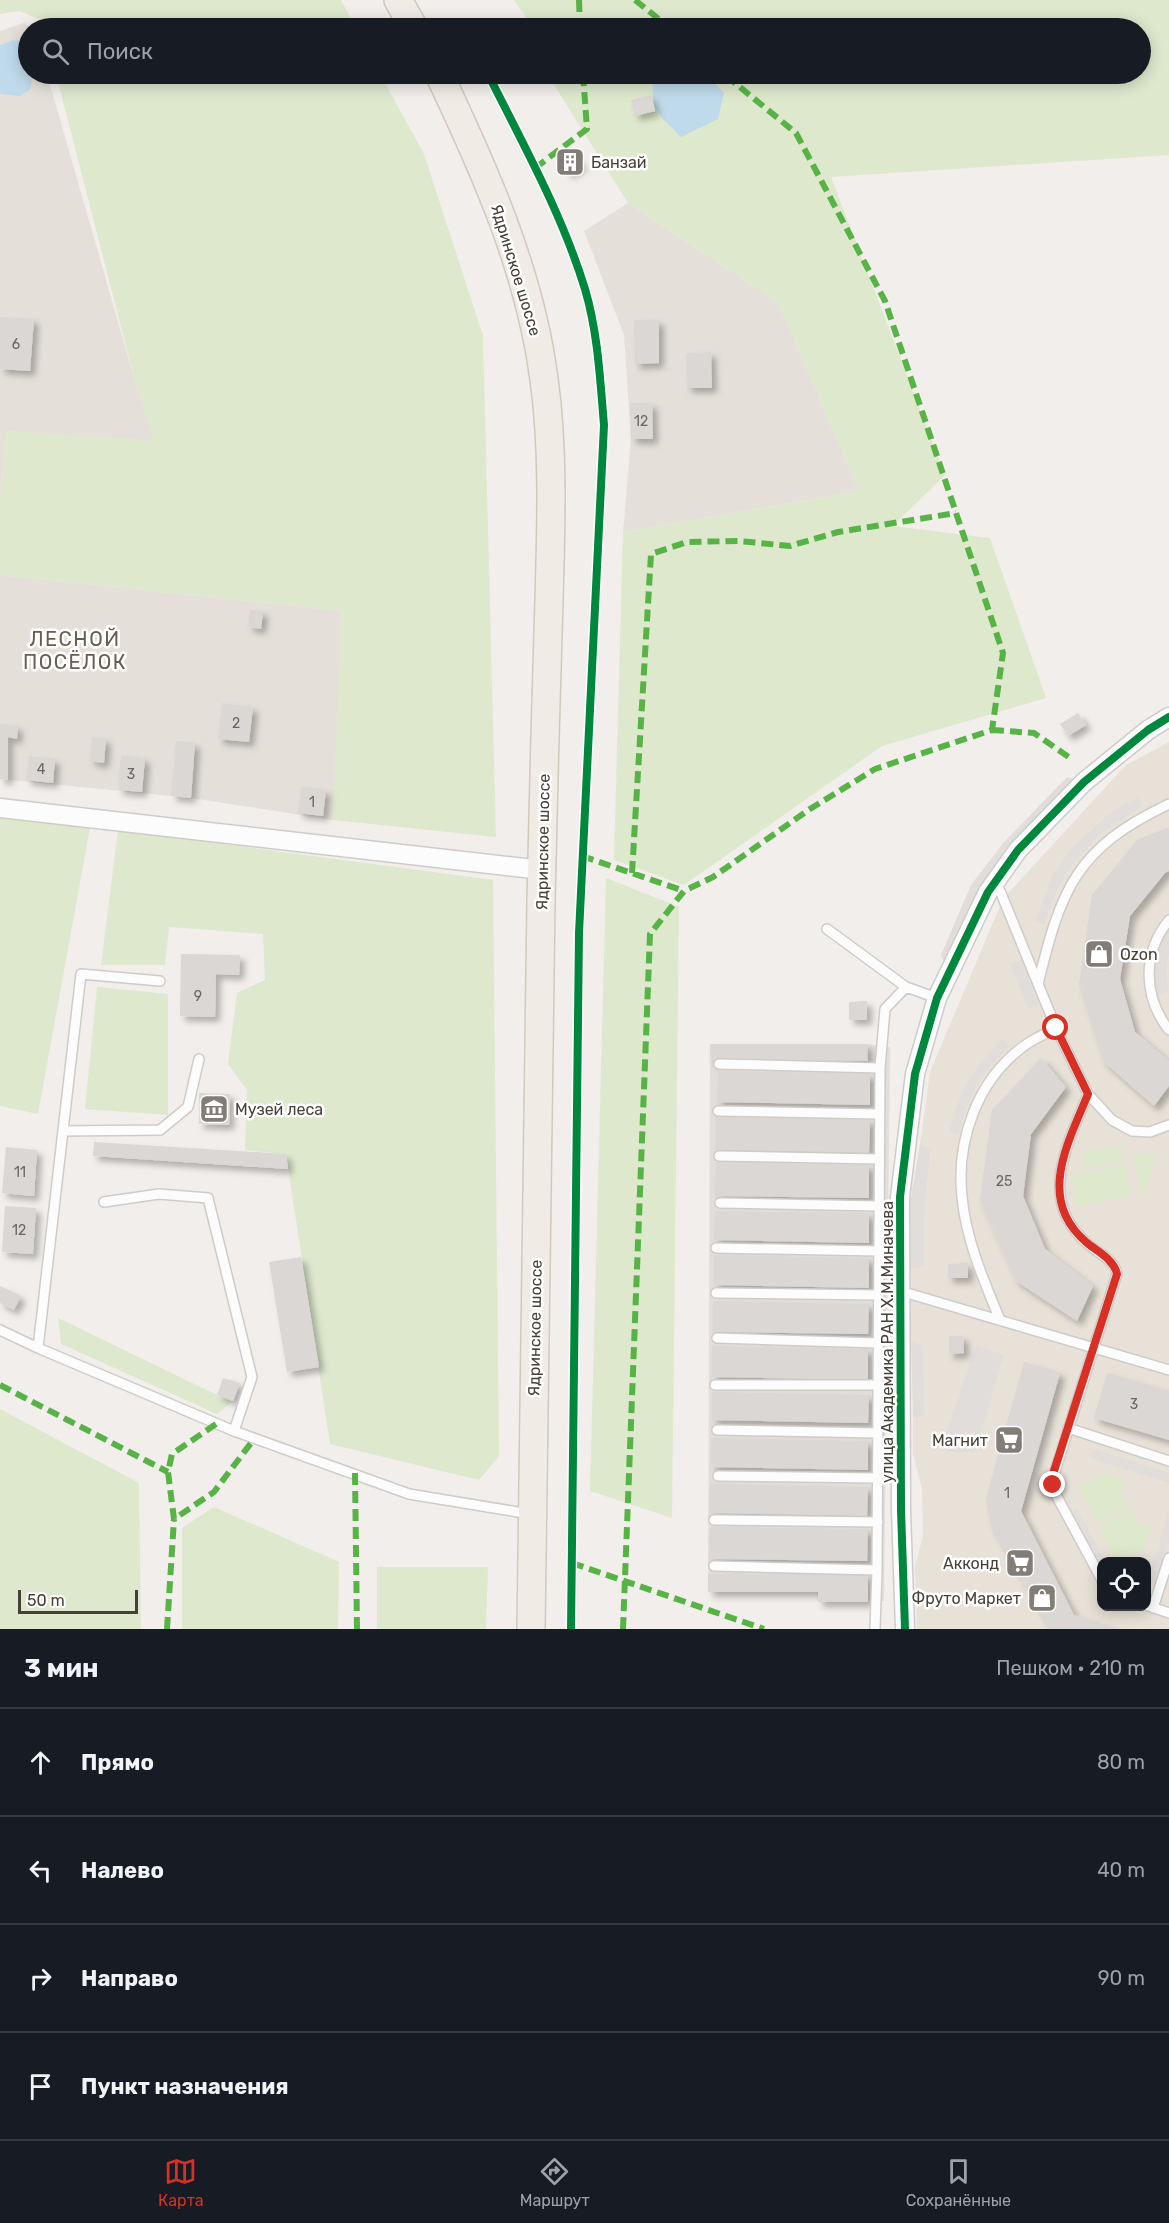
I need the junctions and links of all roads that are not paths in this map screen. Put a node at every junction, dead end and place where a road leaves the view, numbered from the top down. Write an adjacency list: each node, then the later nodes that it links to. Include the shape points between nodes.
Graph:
1 (398, 0): 2 (main road)
2 (408, 18)
3 (444, 84): 7 (main road, Ядринское шоссе, via 479,158 512,244 531,310 544,378 551,508)
4 (1168, 720): 8 (street, улица Академика РАН Х.М.Миначева, via 1148,729 1084,782 1018,850)
5 (1169, 804): 12 (lane, via 1119,831 1081,868 1059,908)
6 (0, 808): 7 (street)
7 (542, 870): 51 (main road, Ядринское шоссе)
8 (996, 881): 12 (lane); 14 (street, улица Академика РАН Х.М.Миначева)
9 (1169, 920): 16 (lane, via 1155,941 1149,983 1154,1005)
10 (827, 929): 13 (lane)
11 (160, 981): 24 (lane, via 81,974)
12 (1038, 984): 15 (lane)
13 (906, 987): 14 (lane); 19 (lane, via 885,1009)
14 (938, 998): 32 (street, улица Академика РАН Х.М.Миначева, via 915,1074 900,1197)
15 (1056, 1028): 20 (lane); 35 (lane, via 1025,1045 993,1077 972,1116 962,1156 962,1200 968,1229)
16 (1169, 1030)
17 (199, 1059): 24 (lane, via 188,1107 160,1130)
18 (719, 1064): 19 (lane)
19 (880, 1068): 22 (lane)
20 (1088, 1094): 23 (lane, via 1112,1120 1132,1131 1150,1132); 40 (lane, via 1058,1179 1059,1199 1076,1234 1117,1270)
21 (718, 1111): 22 (lane)
22 (879, 1114): 26 (lane)
23 (1169, 1125)
24 (63, 1131): 39 (lane)
25 (719, 1156): 26 (lane)
26 (879, 1160): 29 (lane)
27 (104, 1202): 46 (lane, via 159,1194 208,1198 252,1377)
28 (720, 1203): 29 (lane)
29 (879, 1206): 31 (lane)
30 (716, 1248): 31 (lane)
31 (879, 1251): 34 (lane)
32 (900, 1291): 35 (lane); 63 (street, улица Академика РАН Х.М.Миначева)
33 (716, 1293): 34 (lane)
34 (878, 1295): 38 (lane)
35 (1000, 1320): 40 (lane)
36 (0, 1330): 39 (lane)
37 (717, 1338): 38 (lane)
38 (878, 1343): 43 (lane)
39 (38, 1348): 46 (lane)
40 (1093, 1348): 41 (lane); 44 (lane)
41 (1169, 1370)
42 (715, 1385): 43 (lane)
43 (878, 1386): 47 (lane)
44 (1068, 1428): 48 (lane); 57 (lane, via 1054,1471 1055,1493)
45 (717, 1430): 47 (lane)
46 (234, 1431): 51 (lane, via 409,1494)
47 (878, 1433): 50 (lane)
48 (1169, 1461)
49 (718, 1476): 50 (lane)
50 (878, 1478): 53 (lane)
51 (532, 1514): 61 (main road, Ядринское шоссе)
52 (714, 1520): 53 (lane)
53 (878, 1522): 56 (lane)
54 (1169, 1558): 58 (lane)
55 (714, 1566): 56 (lane)
56 (877, 1570): 62 (lane)
57 (1097, 1572)
58 (1151, 1603)
59 (1151, 1606): 60 (lane)
60 (1169, 1613)
61 (531, 1629)
62 (875, 1629)
63 (905, 1629)

